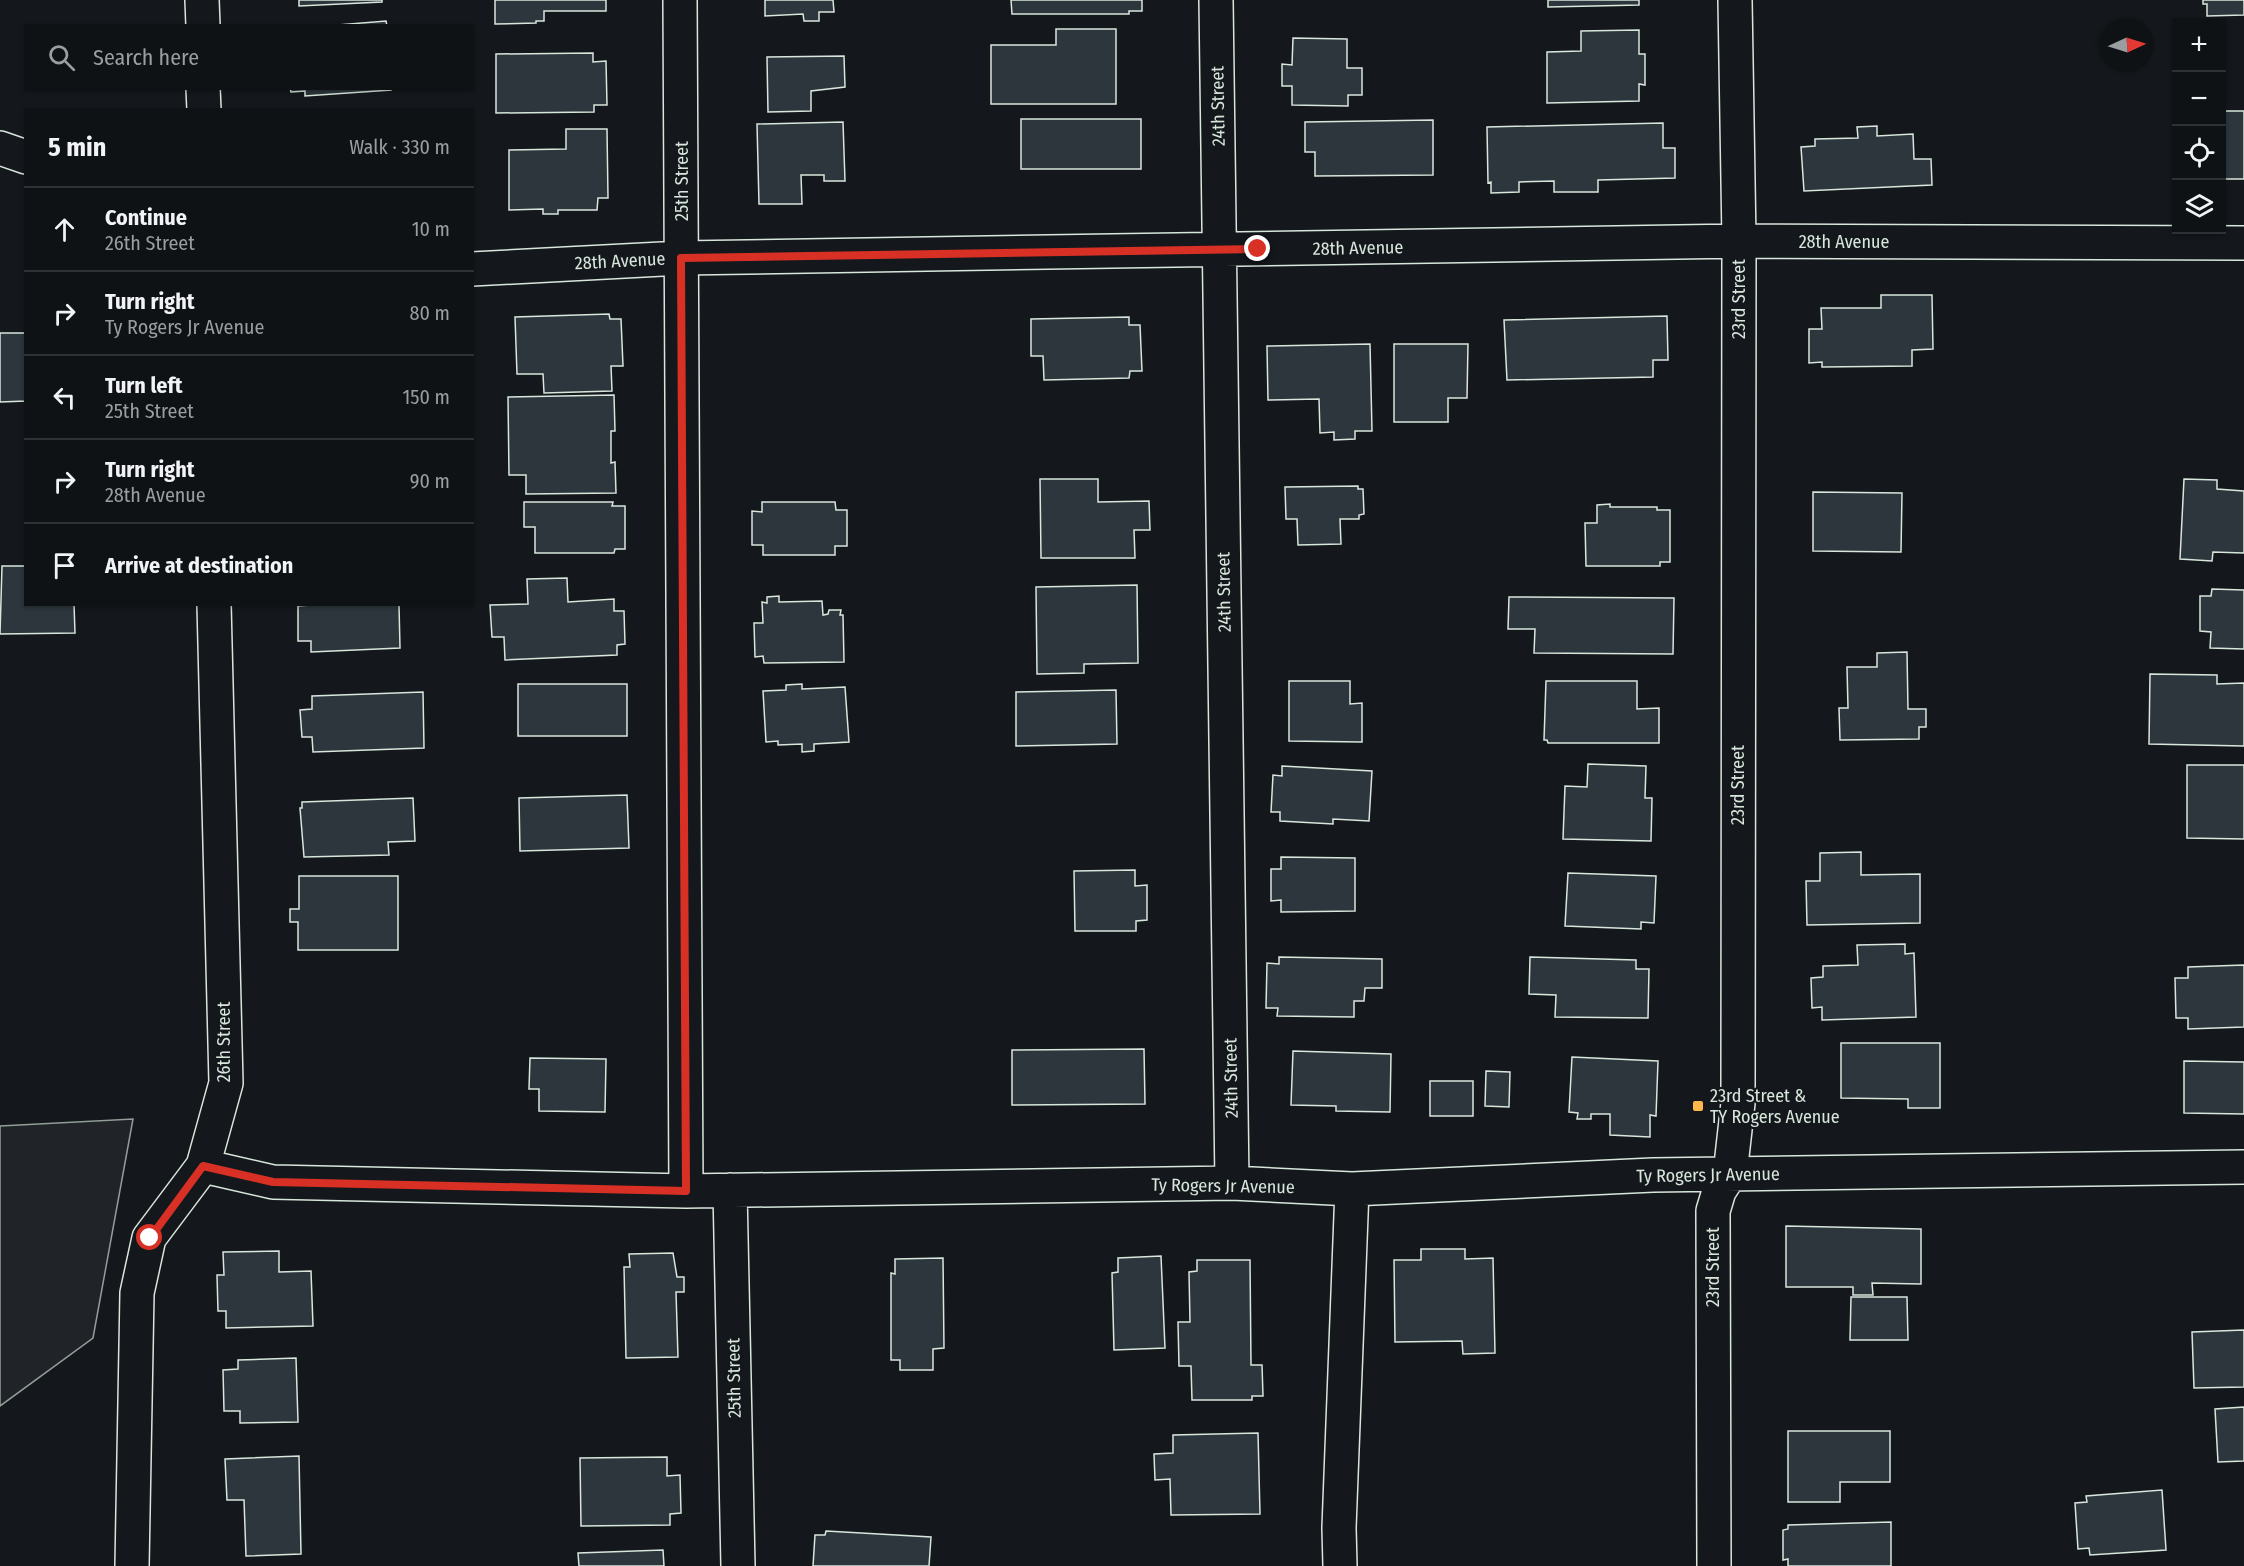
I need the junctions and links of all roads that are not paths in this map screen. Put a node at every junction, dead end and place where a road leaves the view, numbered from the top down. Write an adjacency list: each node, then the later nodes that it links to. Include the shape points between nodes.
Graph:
1 (202, 0): 5 (street)
2 (680, 0): 13 (street, 25th Street)
3 (1216, 0): 12 (street, 24th Street)
4 (1735, 0): 10 (street, 23rd Street)
5 (203, 24)
6 (203, 90): 7 (street)
7 (204, 108)
8 (0, 148): 9 (street)
9 (24, 156)
10 (1739, 241): 11 (street, 28th Avenue); 12 (street, 28th Avenue); 18 (street, 23rd Street, via 1738,1103)
11 (2244, 243)
12 (1220, 250): 13 (street, 28th Avenue); 19 (street, 24th Street)
13 (681, 258): 14 (street, 28th Avenue); 22 (street, 25th Street)
14 (474, 269)
15 (214, 606): 16 (street, 26th Street, via 226,1083)
16 (203, 1166): 22 (street, Ty Rogers Jr Avenue, via 273,1182); 23 (street, 26th Street, via 150,1238 137,1293)
17 (2244, 1167): 18 (street, Ty Rogers Jr Avenue)
18 (1730, 1174): 20 (street, Ty Rogers Jr Avenue); 26 (street, 23rd Street, via 1713,1211)
19 (1232, 1183): 20 (street, Ty Rogers Jr Avenue); 21 (street, Ty Rogers Jr Avenue)
20 (1352, 1189): 25 (street)
21 (730, 1190): 22 (street, Ty Rogers Jr Avenue); 24 (street, 25th Street)
22 (686, 1191)
23 (132, 1566)
24 (738, 1566)
25 (1340, 1566)
26 (1714, 1566)

